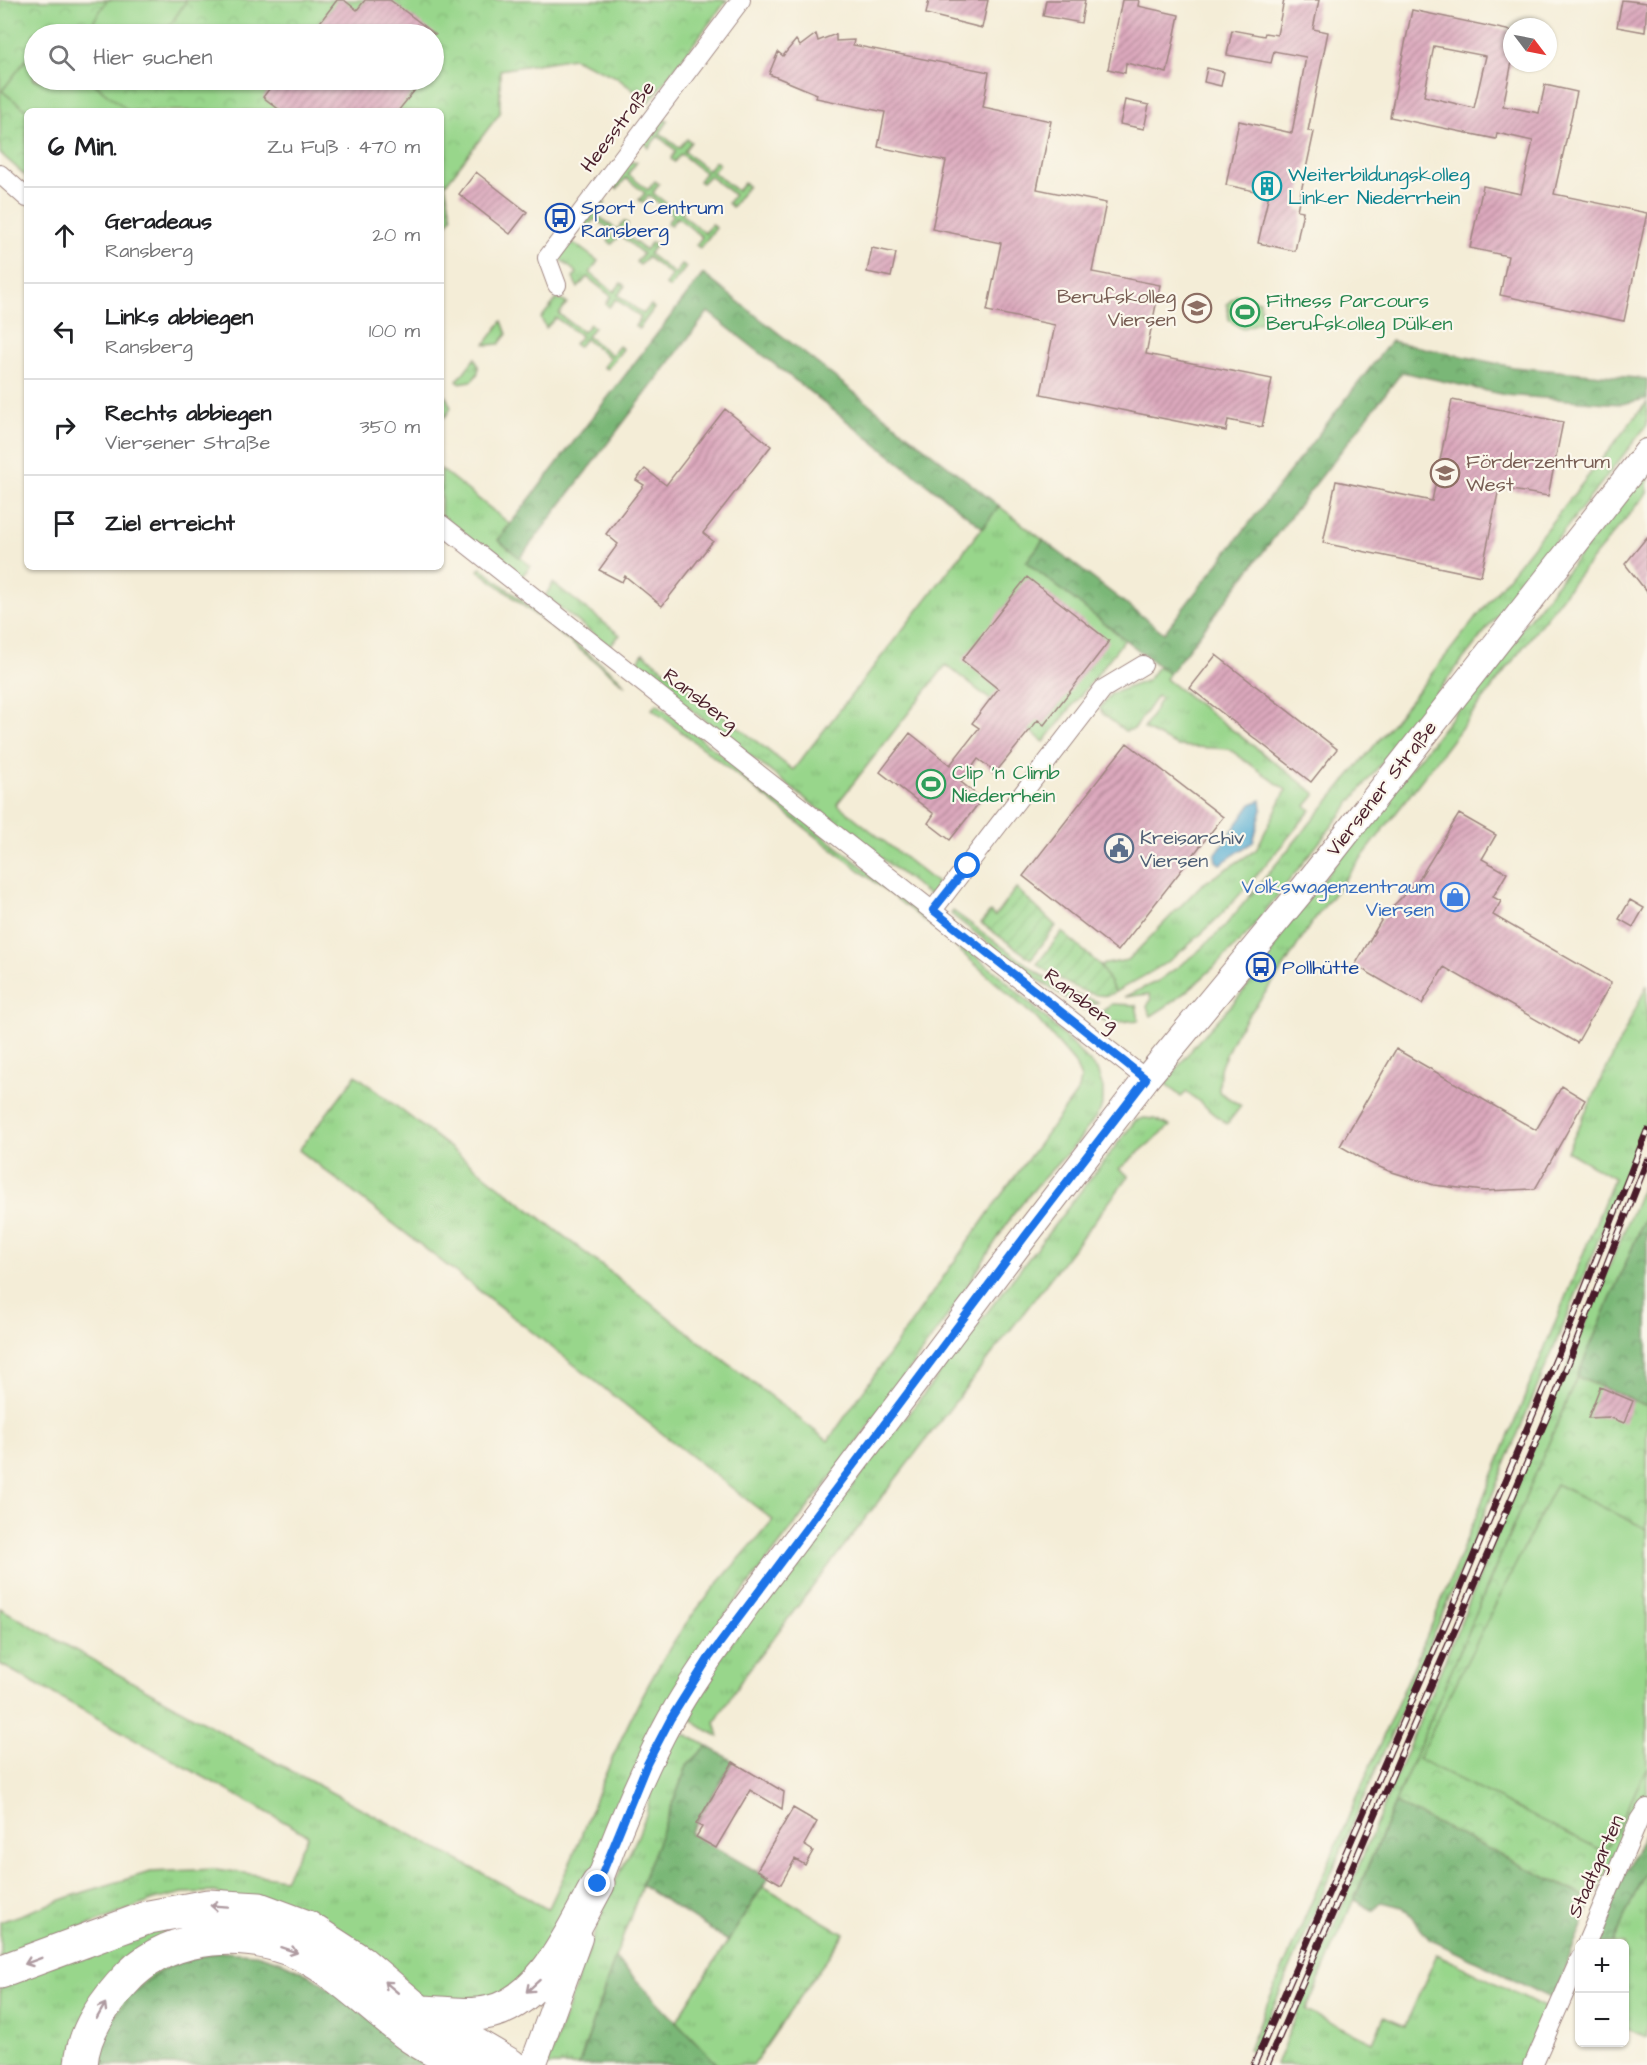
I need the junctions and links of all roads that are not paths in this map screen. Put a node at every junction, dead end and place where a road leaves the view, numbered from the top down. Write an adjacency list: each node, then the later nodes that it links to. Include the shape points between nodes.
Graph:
1 (741, 0): 4 (street, Heesstraße, via 547,258)
2 (0, 174): 3 (street)
3 (24, 195)
4 (557, 285)
5 (1647, 452): 9 (main road, Viersener Straße, via 1299,894)
6 (444, 526): 8 (street, Ransberg)
7 (1143, 665): 8 (street, via 1103,689)
8 (933, 910): 9 (street, Ransberg)
9 (1146, 1079): 11 (main road, Viersener Straße, via 708,1659 647,1764)
10 (1647, 1808): 12 (street, Stadtgarten)
11 (598, 1884): 15 (highway, one-way to 15, via 539,1982 513,2003 487,2013); 20 (main road, Viersener Straße)
12 (1588, 1939)
13 (1575, 1969): 21 (street)
14 (0, 1972): 15 (highway, one-way to 14, via 361,1962 308,1927 259,1909 208,1906 149,1917)
15 (416, 2025): 16 (highway, one-way to 15, via 93,2025 110,1996 139,1967 178,1946 212,1938 258,1940 300,1954); 17 (highway); 18 (highway); 19 (highway)
16 (81, 2065)
17 (436, 2065)
18 (462, 2065)
19 (510, 2065)
20 (533, 2065)
21 (1533, 2065)

